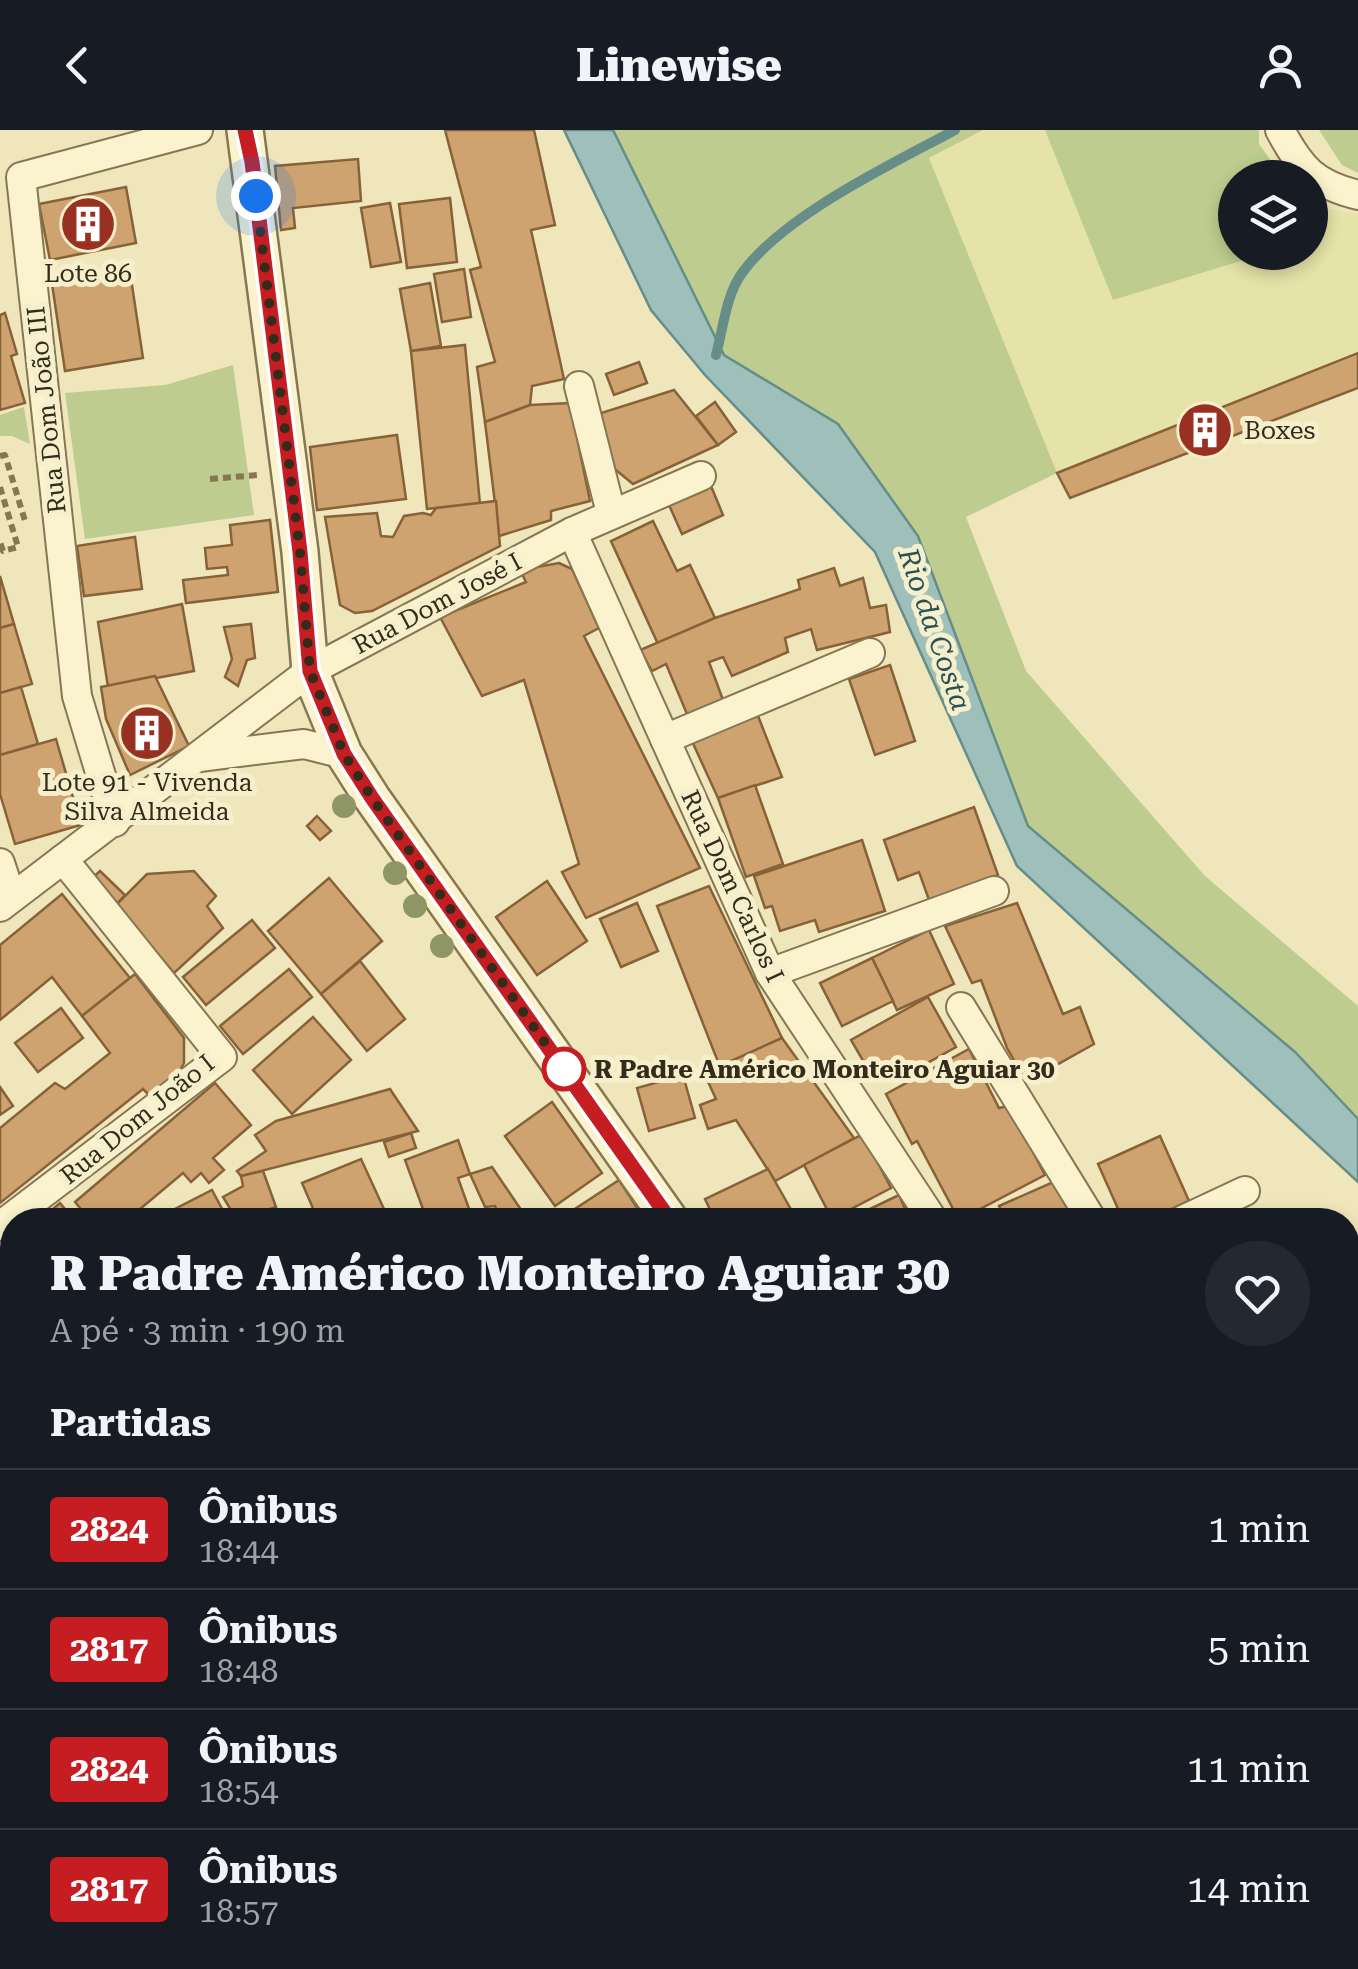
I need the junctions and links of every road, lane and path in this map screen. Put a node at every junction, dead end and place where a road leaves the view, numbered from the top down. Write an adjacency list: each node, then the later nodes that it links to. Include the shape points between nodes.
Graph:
1 (198, 130): 16 (street, Rua Dom João III, via 20,176 77,696)
2 (245, 130): 12 (street)
3 (1280, 130): 4 (street, via 1297,162 1320,182)
4 (1358, 195)
5 (579, 386): 8 (street)
6 (700, 476): 8 (street, Rua Dom José I)
7 (0, 487): 10 (path, via 18,547 3,552)
8 (611, 513): 9 (street, Rua Dom José I)
9 (572, 532): 12 (street, Rua Dom José I); 13 (street, Rua Dom Carlos I)
10 (0, 542)
11 (870, 653): 13 (street)
12 (310, 671): 14 (street); 15 (street, Rua Dom José I)
13 (665, 739): 21 (street, Rua Dom Carlos I)
14 (344, 754): 15 (street, via 304,744); 25 (street)
15 (199, 757): 16 (street, Rua Dom José I)
16 (115, 822): 17 (street, Rua Dom José I)
17 (63, 859): 20 (street, Rua Dom José I); 24 (street, Rua Dom João I, via 222,1057)
18 (0, 863): 20 (street)
19 (994, 891): 21 (street)
20 (6, 902)
21 (770, 973): 26 (street, Rua Dom Carlos I)
22 (961, 1006): 27 (street)
23 (1246, 1191): 28 (street)
24 (24, 1208)
25 (662, 1208)
26 (925, 1208)
27 (1085, 1208)
28 (1208, 1208)

